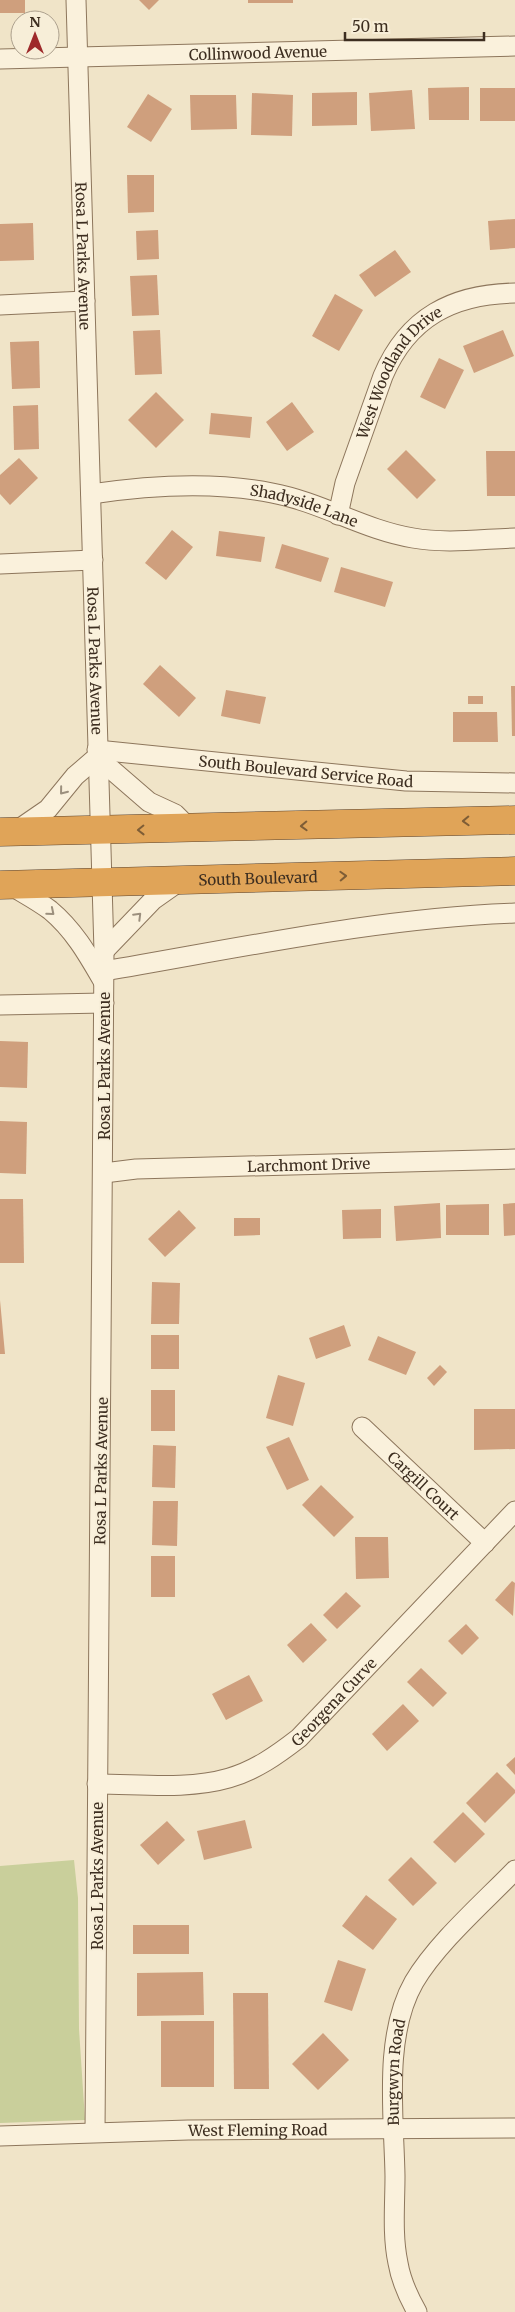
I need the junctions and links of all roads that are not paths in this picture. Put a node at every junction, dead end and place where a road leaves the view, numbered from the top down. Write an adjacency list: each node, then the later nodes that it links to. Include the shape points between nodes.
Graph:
1 (76, 0): 3 (street, Rosa L Parks Avenue)
2 (515, 46): 3 (street, Collinwood Avenue)
3 (78, 57): 4 (street, Collinwood Avenue); 6 (street, Rosa L Parks Avenue)
4 (0, 59)
5 (515, 293): 9 (street, West Woodland Drive, via 478,295 452,303 422,321 403,340 383,376 345,483)
6 (85, 301): 7 (street); 8 (street, Rosa L Parks Avenue)
7 (0, 305)
8 (92, 494): 9 (street, Shadyside Lane, via 138,488 233,487 274,493); 11 (street, Rosa L Parks Avenue)
9 (338, 515): 10 (street, Shadyside Lane, via 378,530 413,538)
10 (515, 538)
11 (93, 560): 12 (street); 13 (street, Rosa L Parks Avenue)
12 (0, 564)
13 (97, 754): 14 (street, South Boulevard Service Road, via 406,781); 16 (street, via 149,802 175,814); 17 (street, Rosa L Parks Avenue); 18 (street, one-way to 18, via 48,809)
14 (515, 784)
15 (515, 820): 16 (highway, one-way to 16)
16 (190, 829): 17 (highway, one-way to 17)
17 (100, 830): 18 (highway); 21 (street, Rosa L Parks Avenue)
18 (7, 832)
19 (515, 871): 20 (highway, South Boulevard, one-way to 19)
20 (180, 881): 21 (highway, South Boulevard); 24 (street, one-way to 20, via 153,900)
21 (102, 882): 22 (highway, South Boulevard); 24 (street, Rosa L Parks Avenue)
22 (5, 885): 25 (street, one-way to 25, via 49,909 69,928)
23 (515, 912): 25 (street, via 400,921)
24 (104, 951): 25 (street, Rosa L Parks Avenue)
25 (104, 977): 26 (street, Rosa L Parks Avenue)
26 (104, 1003): 27 (street); 29 (street, Rosa L Parks Avenue)
27 (0, 1005)
28 (515, 1159): 29 (street, Larchmont Drive, via 136,1169)
29 (104, 1173): 33 (street, Rosa L Parks Avenue)
30 (362, 1427): 32 (street, Cargill Court)
31 (515, 1511): 32 (street, Georgena Curve)
32 (485, 1542): 33 (street, Georgena Curve, via 306,1731 274,1758 229,1778 213,1781)
33 (98, 1784): 37 (street, Rosa L Parks Avenue)
34 (515, 1870): 36 (street, Burgwyn Road, via 432,1957 403,2005 395,2043)
35 (515, 2128): 36 (street, West Fleming Road)
36 (394, 2130): 37 (street, West Fleming Road); 39 (street, Burgwyn Road, via 397,2261 402,2283)
37 (95, 2132): 38 (street, West Fleming Road)
38 (0, 2136)
39 (417, 2312)

